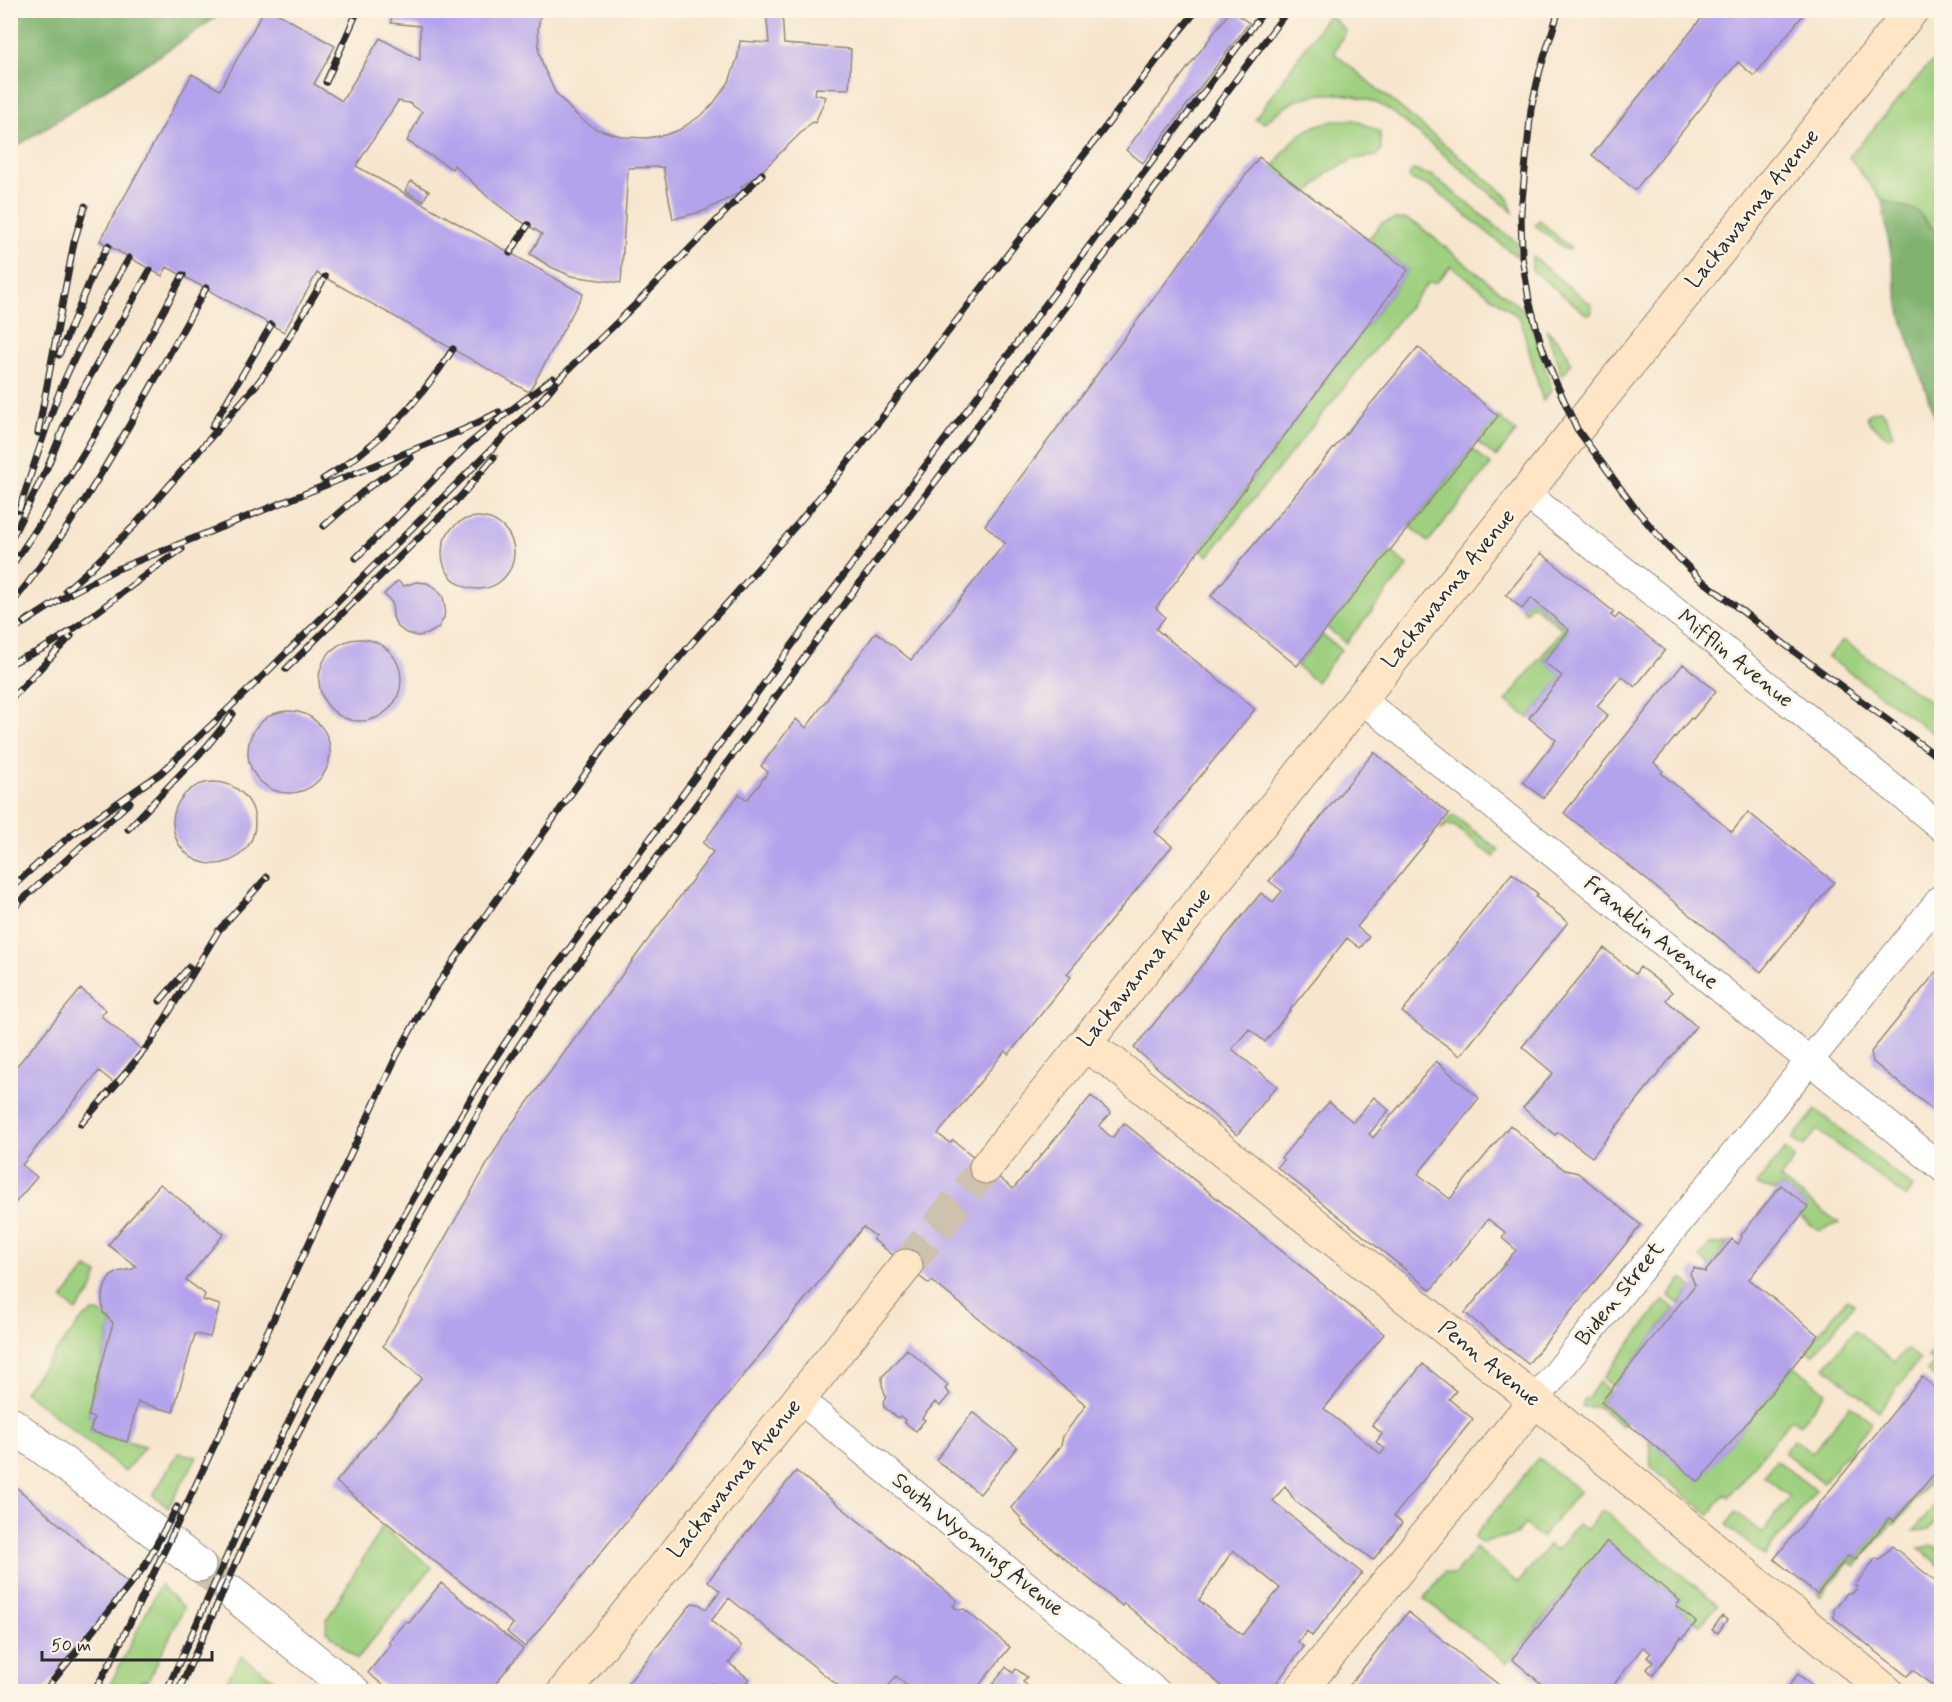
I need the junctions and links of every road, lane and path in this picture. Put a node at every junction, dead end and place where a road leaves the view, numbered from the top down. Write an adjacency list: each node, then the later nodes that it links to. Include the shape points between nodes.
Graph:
1 (1912, 10): 2 (main road, Lackawanna Avenue)
2 (1526, 494): 3 (main road, Lackawanna Avenue); 4 (street, Mifflin Avenue, via 1693,624)
3 (1361, 699): 6 (main road, Lackawanna Avenue); 7 (street, Franklin Avenue)
4 (1941, 828)
5 (1941, 897): 7 (street, Biden Street)
6 (1083, 1045): 8 (main road, Lackawanna Avenue); 12 (main road, Penn Avenue, via 1113,1063)
7 (1809, 1061): 9 (street, Franklin Avenue); 12 (street, Biden Street)
8 (986, 1167)
9 (1941, 1168)
10 (906, 1266): 11 (main road, Lackawanna Avenue)
11 (799, 1399): 17 (main road, Lackawanna Avenue); 18 (street, South Wyoming Avenue)
12 (1535, 1400): 19 (main road, Biden Street); 20 (main road, Penn Avenue)
13 (10, 1423): 14 (street)
14 (199, 1564)
15 (232, 1593): 16 (street)
16 (354, 1692)
17 (564, 1692)
18 (1157, 1692)
19 (1299, 1692)
20 (1887, 1692)

